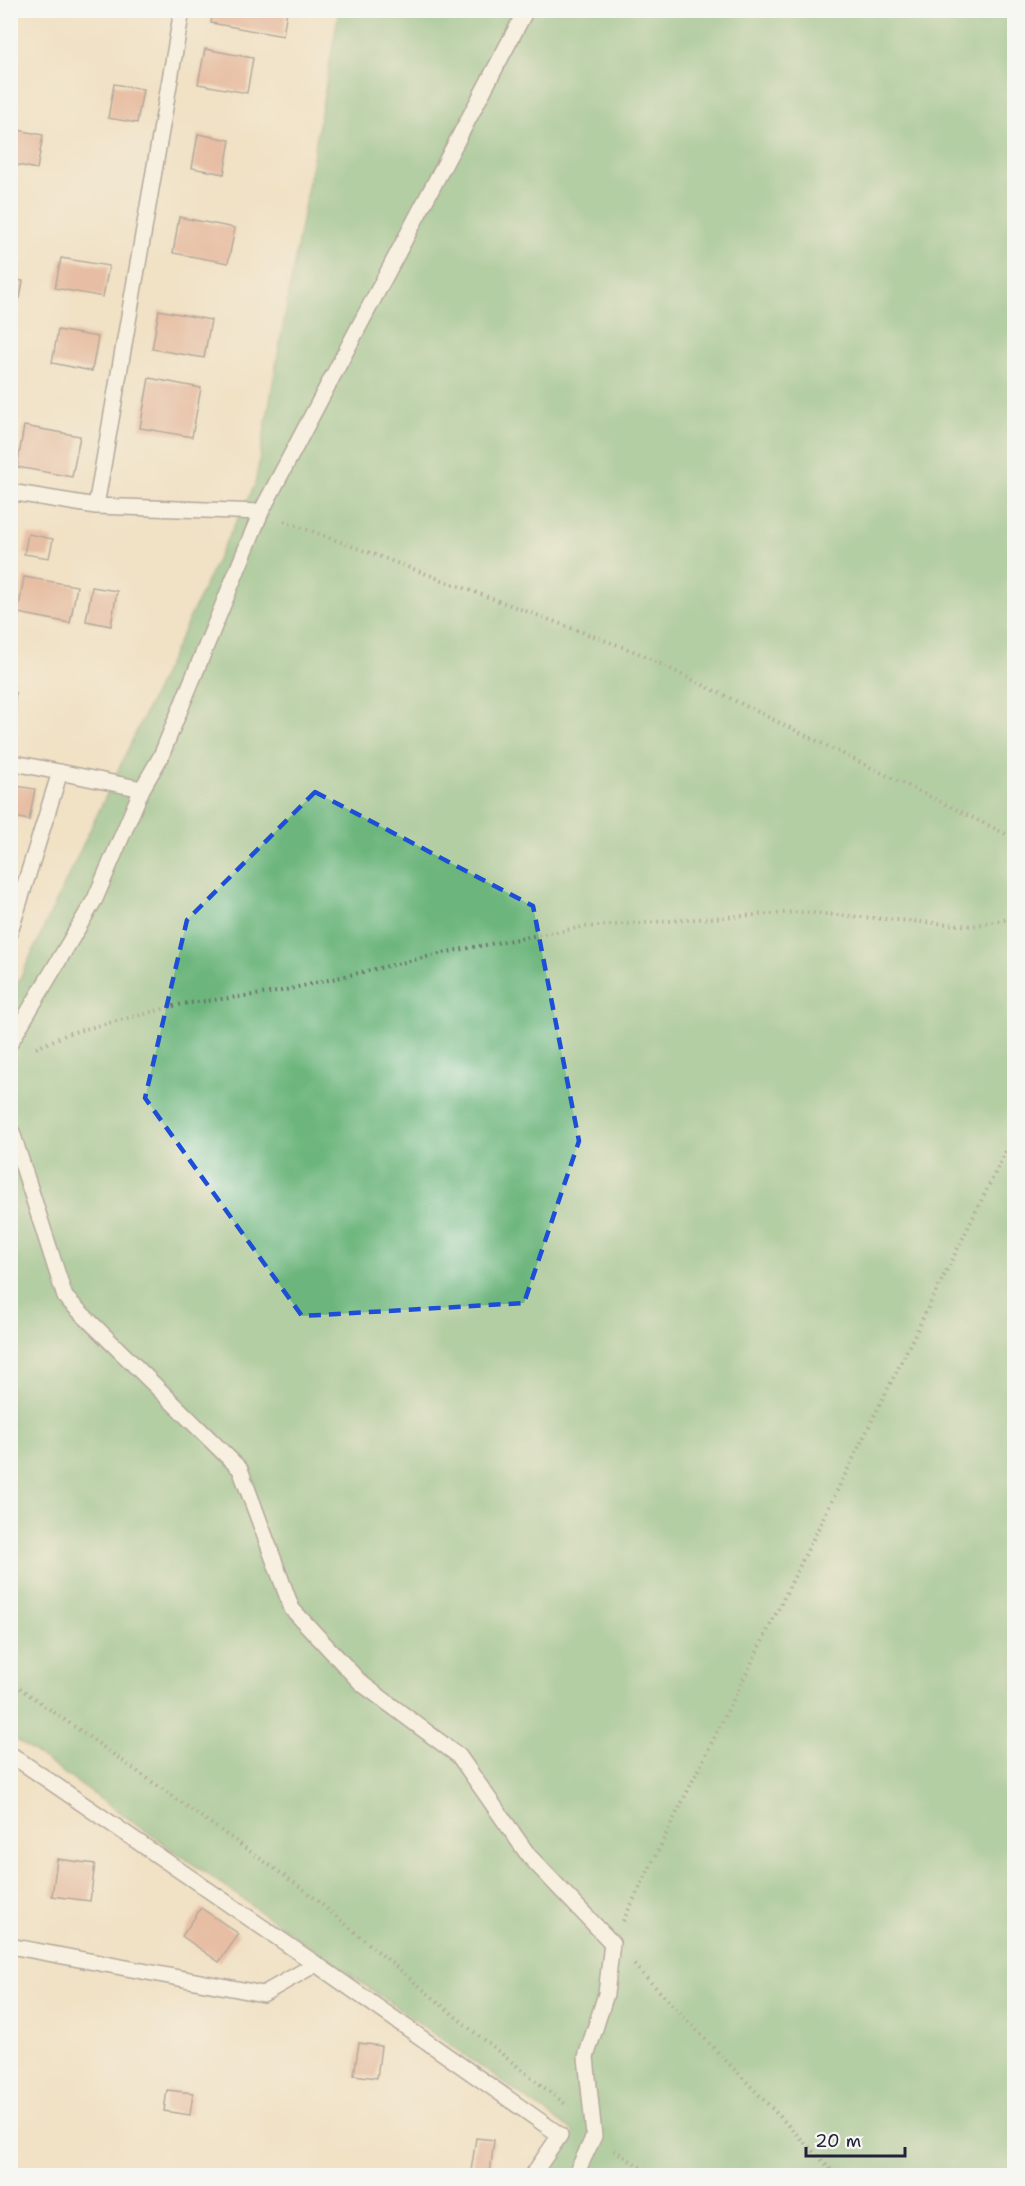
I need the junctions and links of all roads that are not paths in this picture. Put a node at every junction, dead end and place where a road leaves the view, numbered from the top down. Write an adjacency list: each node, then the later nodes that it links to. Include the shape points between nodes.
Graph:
1 (183, 10): 4 (lane)
2 (526, 10): 5 (lane)
3 (10, 492): 4 (lane)
4 (96, 506): 5 (lane)
5 (261, 512): 8 (lane, via 161,756)
6 (10, 762): 7 (lane)
7 (60, 772): 8 (lane); 9 (lane)
8 (142, 789): 10 (lane, via 95,899)
9 (10, 933)
10 (10, 1043)
11 (11, 1131): 16 (lane, via 65,1297 240,1469 292,1609 361,1683 459,1756 529,1856 612,1943 606,1994 586,2057 594,2136)
12 (10, 1754): 14 (lane)
13 (10, 1946): 14 (lane, via 263,1994)
14 (316, 1964): 15 (lane, via 560,2135)
15 (532, 2175)
16 (575, 2175)

